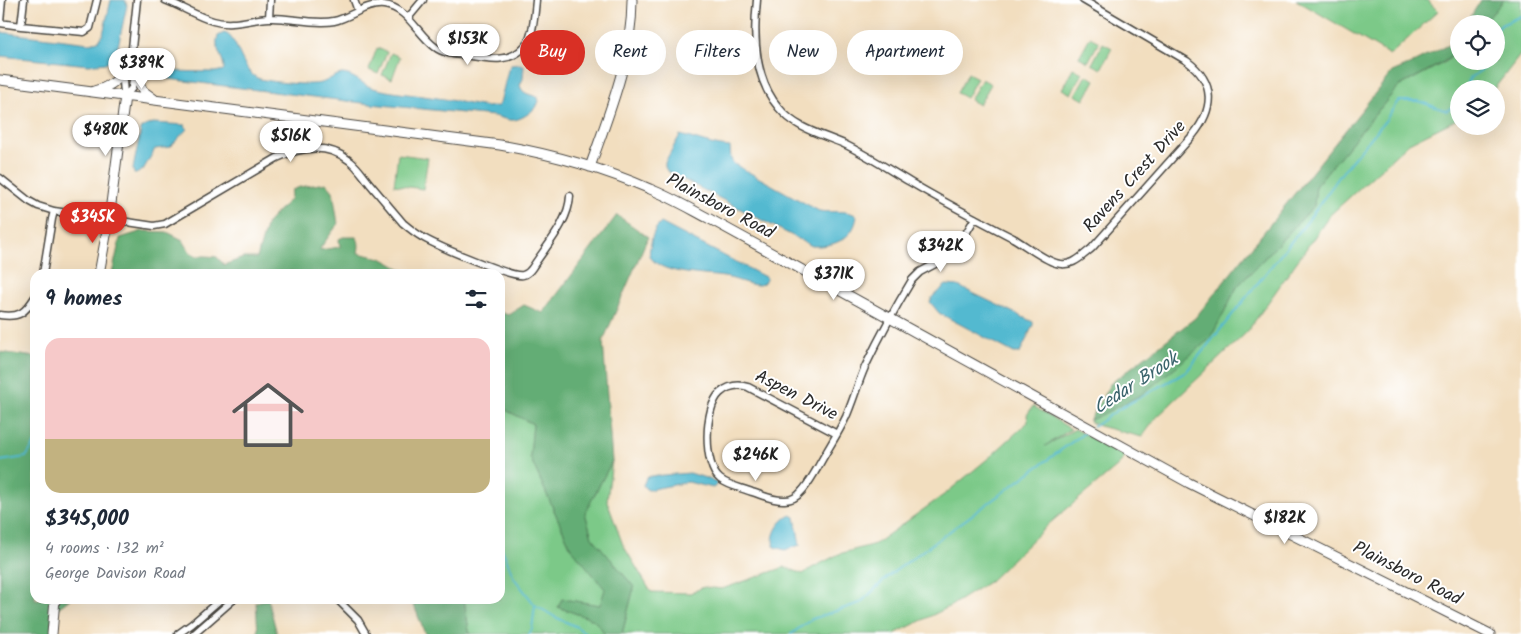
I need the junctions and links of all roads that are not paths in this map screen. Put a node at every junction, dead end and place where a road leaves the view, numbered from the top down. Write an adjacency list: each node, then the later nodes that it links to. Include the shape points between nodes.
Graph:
1 (2, 0): 17 (street)
2 (24, 0): 18 (street)
3 (97, 0): 18 (street, via 90,28 84,32)
4 (137, 0): 19 (street)
5 (164, 0): 13 (street)
6 (270, 0): 15 (street)
7 (354, 0): 14 (street)
8 (423, 0): 16 (street)
9 (536, 0): 16 (street, via 530,40 513,56 504,59 445,52 428,41)
10 (632, 0): 24 (street, via 630,35 620,79)
11 (757, 0): 28 (street, Ravens Crest Drive, via 755,43 759,69 779,109 807,130 844,144)
12 (1083, 0): 28 (street, Ravens Crest Drive, via 1195,67 1206,82 1209,99 1206,116 1193,135 1076,262 1055,263)
13 (178, 3): 15 (street, via 214,22 235,23)
14 (358, 11): 15 (street, via 326,22); 16 (street, via 382,5 393,7)
15 (269, 18)
16 (408, 18)
17 (0, 23): 18 (street)
18 (21, 26)
19 (129, 73): 21 (street); 22 (street, via 132,88); 23 (street, via 143,91)
20 (0, 80): 21 (street, Plainsboro Road)
21 (91, 92): 22 (street, Plainsboro Road)
22 (124, 96): 23 (street, Plainsboro Road); 29 (street)
23 (156, 100): 24 (street, Plainsboro Road, via 500,145)
24 (590, 167): 36 (street, Plainsboro Road, via 677,202)
25 (0, 178): 27 (street, via 38,206)
26 (570, 196): 33 (street, via 566,217 528,272 523,275)
27 (54, 211): 29 (street); 30 (street)
28 (975, 218): 36 (street, via 956,250 912,280)
29 (110, 220): 31 (street); 32 (street, via 154,226 165,224 291,151 321,148 351,162 403,223 422,238)
30 (44, 269)
31 (99, 269)
32 (500, 269)
33 (505, 271)
34 (30, 305): 35 (street, via 21,313)
35 (0, 315)
36 (891, 319): 37 (street, Aspen Drive, via 865,368); 47 (street, Plainsboro Road, via 1189,483)
37 (837, 434): 37 (street, Aspen Drive, via 806,487 794,498 785,500 776,500 719,478 708,452 714,402 719,394 737,385 748,387)
38 (55, 604): 44 (street)
39 (215, 604): 42 (street)
40 (228, 604): 43 (street)
41 (342, 604): 46 (street)
42 (192, 624): 43 (street); 45 (street)
43 (196, 632)
44 (52, 634)
45 (178, 634)
46 (366, 634)
47 (1490, 634)

